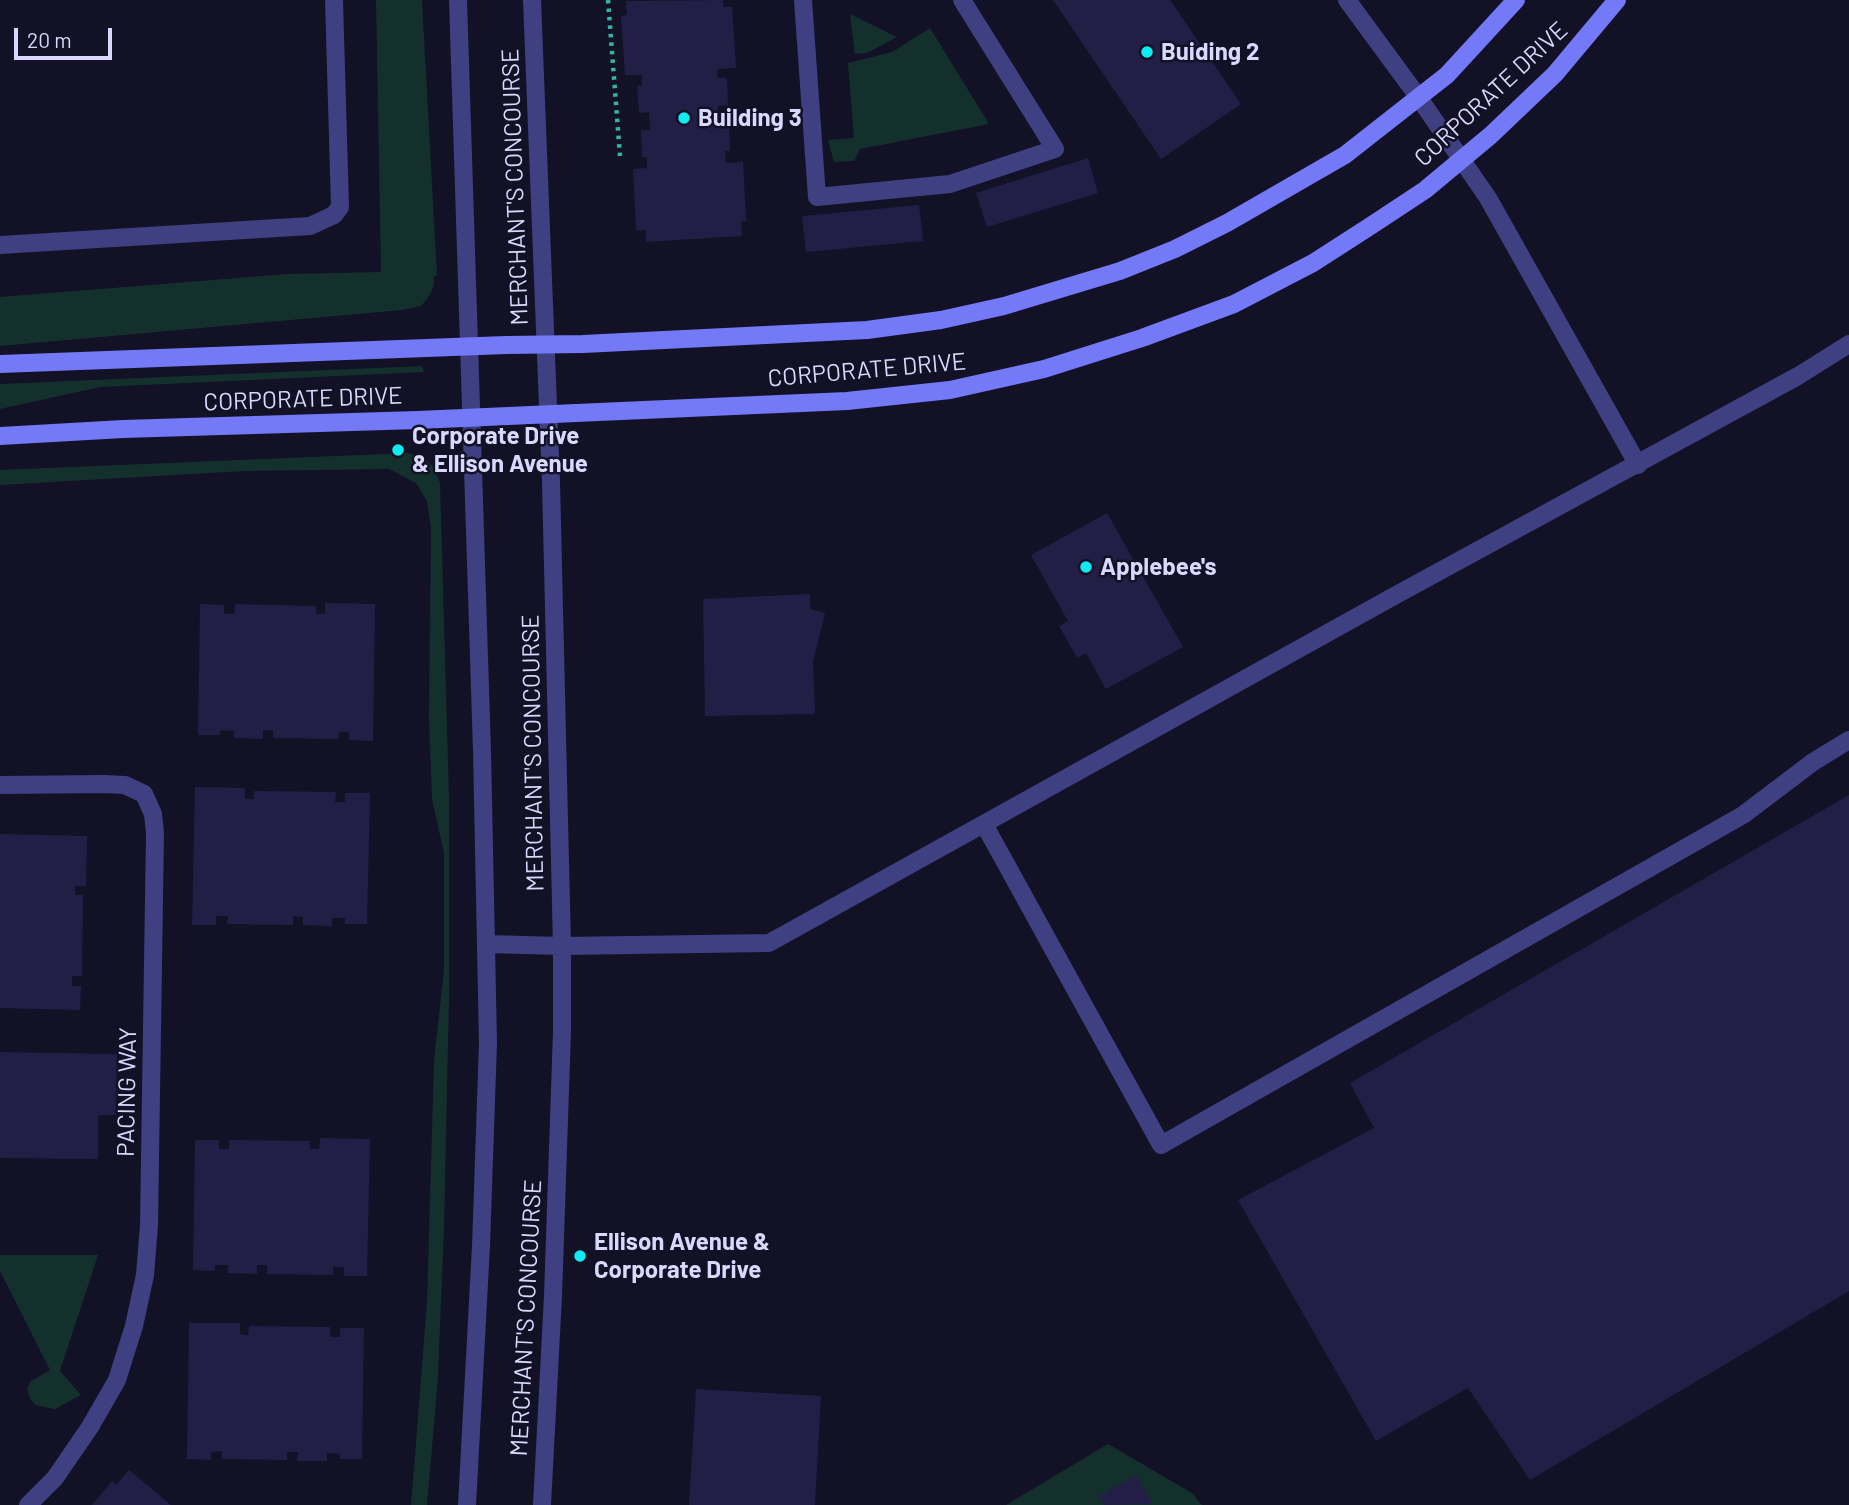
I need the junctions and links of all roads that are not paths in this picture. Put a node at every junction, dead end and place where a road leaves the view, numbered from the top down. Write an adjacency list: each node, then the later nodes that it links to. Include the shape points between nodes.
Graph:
1 (334, 0): 11 (street, via 340,207 334,215 310,226)
2 (458, 0): 14 (street, MERCHANT'S CONCOURSE)
3 (533, 0): 12 (street, MERCHANT'S CONCOURSE)
4 (803, 0): 5 (street, via 817,197 950,184 1055,149)
5 (961, 0)
6 (1348, 0): 9 (street)
7 (1516, 0): 9 (main road, CORPORATE DRIVE, via 1462,60)
8 (1617, 0): 10 (main road, CORPORATE DRIVE, via 1555,74)
9 (1419, 98): 10 (street); 12 (main road, CORPORATE DRIVE, via 1345,155 1227,223 1120,271 1004,306 867,330)
10 (1462, 160): 16 (main road, CORPORATE DRIVE, via 1426,190 1313,263 1234,304 1044,369 950,390 847,401); 19 (street, via 1488,198)
11 (0, 245)
12 (545, 344): 14 (main road, CORPORATE DRIVE); 16 (street, MERCHANT'S CONCOURSE)
13 (1849, 344): 19 (street)
14 (469, 346): 15 (main road, CORPORATE DRIVE); 17 (street, MERCHANT'S CONCOURSE)
15 (0, 365)
16 (548, 413): 17 (main road, CORPORATE DRIVE); 24 (street, MERCHANT'S CONCOURSE)
17 (471, 418): 18 (main road, CORPORATE DRIVE); 23 (street, MERCHANT'S CONCOURSE)
18 (0, 436)
19 (1638, 465): 22 (street)
20 (1849, 740): 22 (street, via 1743,815 1161,1145)
21 (0, 785): 25 (street, PACING WAY, via 125,785 144,794 155,833 145,1275 117,1380 55,1478)
22 (984, 824): 24 (street, via 769,943)
23 (486, 944): 24 (street); 26 (street, MERCHANT'S CONCOURSE, via 486,1130)
24 (562, 946): 27 (street, MERCHANT'S CONCOURSE, via 554,1282)
25 (28, 1505)
26 (467, 1505)
27 (541, 1505)

